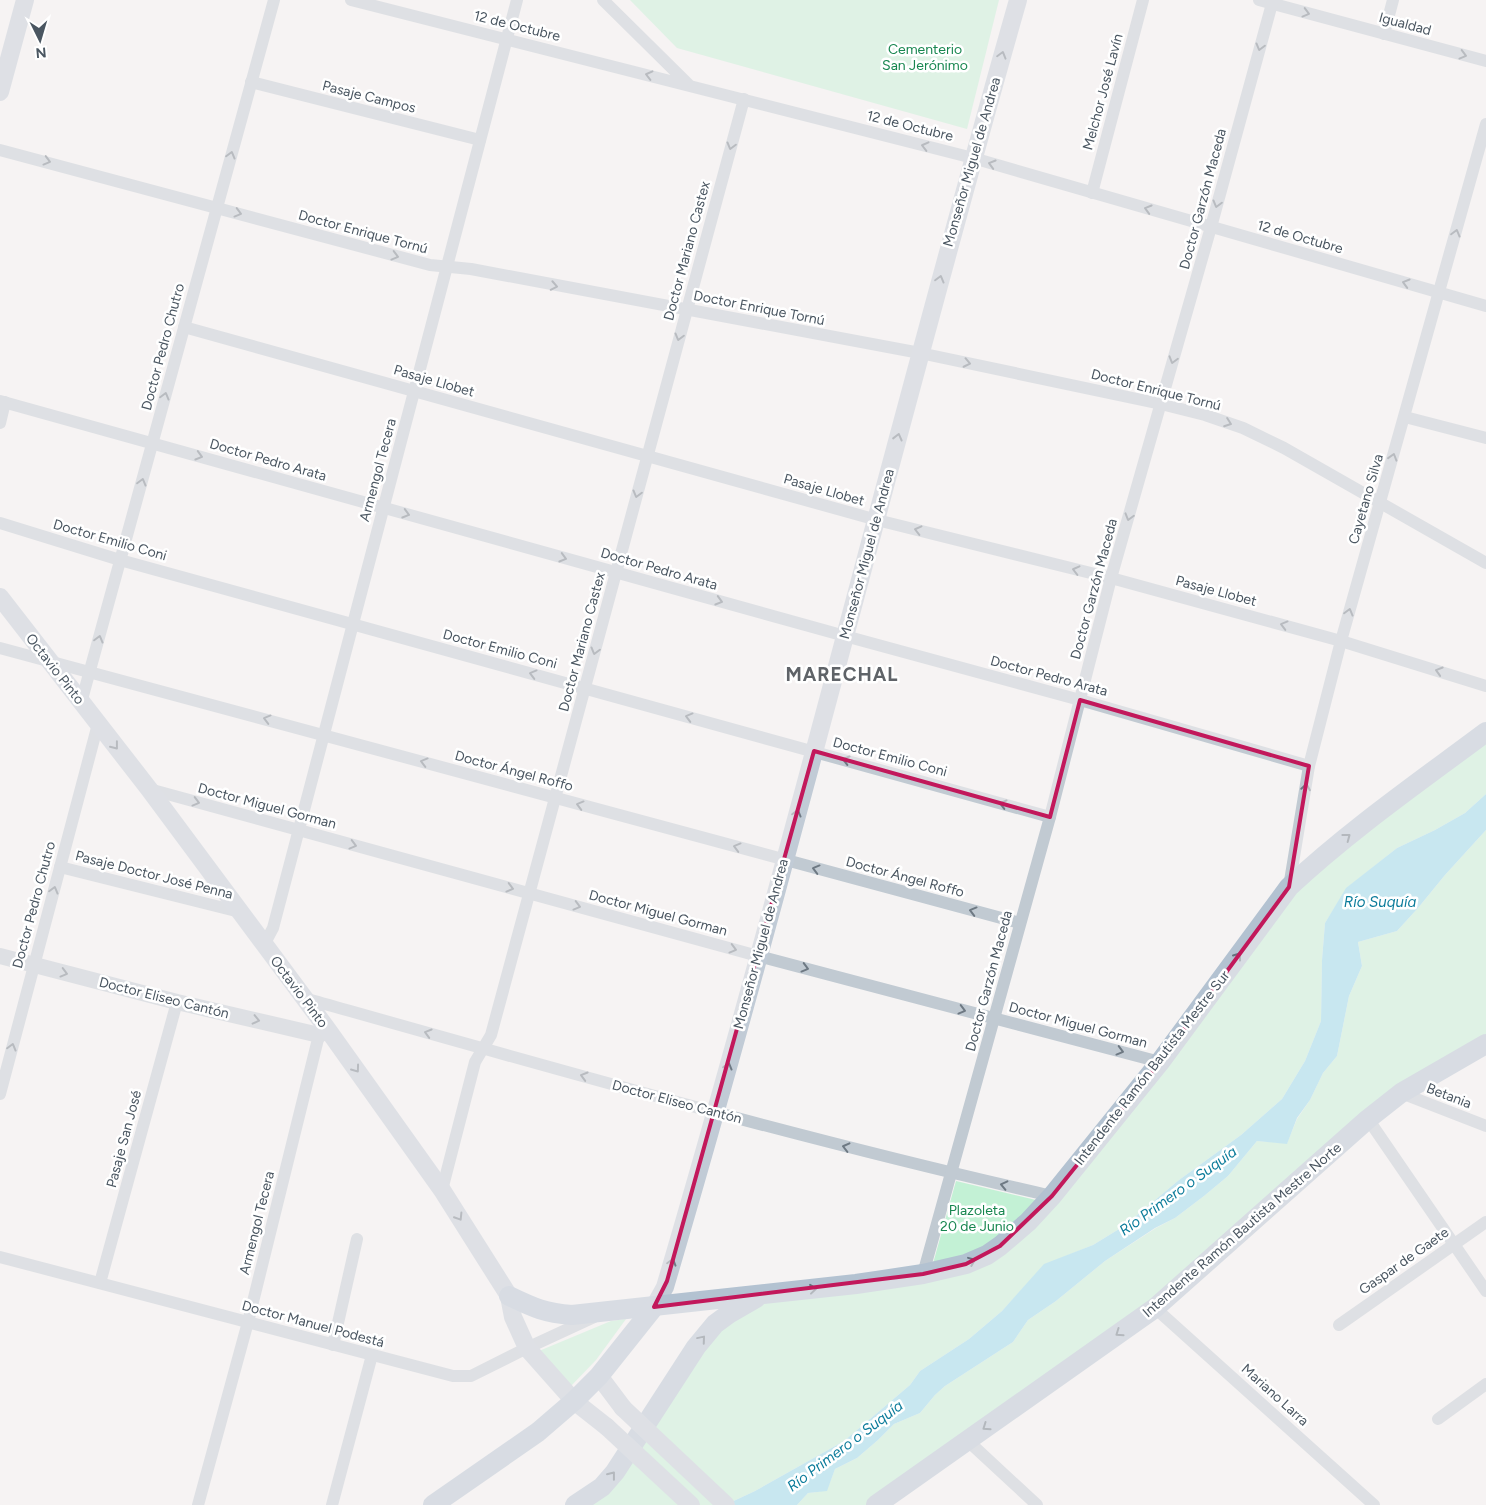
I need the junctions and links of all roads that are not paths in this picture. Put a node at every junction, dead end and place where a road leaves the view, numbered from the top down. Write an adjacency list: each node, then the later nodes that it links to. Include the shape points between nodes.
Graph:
1 (25, 0): 15 (main road)
2 (274, 0): 13 (street, Doctor Pedro Chutro)
3 (351, 0): 11 (street, 12 de Octubre)
4 (517, 0): 11 (street, Armengol Tecera)
5 (603, 0): 14 (street)
6 (1018, 0): 20 (main road, Monseñor Miguel de Andrea, one-way to 6)
7 (1143, 0): 21 (street, Melchor José Lavín)
8 (1393, 0): 10 (street)
9 (1268, 1): 10 (street, Igualdad, one-way to 10); 23 (street, Doctor Garzón Maceda, one-way to 23)
10 (1384, 34): 12 (street, Igualdad, one-way to 12)
11 (506, 38): 14 (street, 12 de Octubre, one-way to 11); 18 (street, Armengol Tecera)
12 (1486, 61)
13 (251, 82): 18 (street, Pasaje Campos); 22 (street, Doctor Pedro Chutro, one-way to 13)
14 (690, 86): 16 (street, 12 de Octubre)
15 (0, 92)
16 (744, 99): 20 (street, 12 de Octubre, one-way to 16); 27 (street, Doctor Mariano Castex, one-way to 27)
17 (1486, 124): 25 (street, Cayetano Silva, one-way to 17)
18 (480, 140): 24 (street, Armengol Tecera)
19 (0, 150): 22 (street, Doctor Enrique Tornú, one-way to 22)
20 (973, 158): 21 (street, 12 de Octubre, one-way to 20); 29 (main road, Monseñor Miguel de Andrea, one-way to 20)
21 (1092, 193): 23 (street, 12 de Octubre, one-way to 21)
22 (217, 208): 24 (street, Doctor Enrique Tornú, one-way to 24); 28 (street, Doctor Pedro Chutro)
23 (1211, 227): 25 (street, 12 de Octubre, one-way to 23); 32 (street, Doctor Garzón Maceda, one-way to 32)
24 (446, 267): 27 (street, Doctor Enrique Tornú, one-way to 27); 30 (street, Armengol Tecera)
25 (1440, 292): 26 (street, 12 de Octubre); 33 (street, Cayetano Silva)
26 (1486, 306)
27 (686, 310): 29 (street, Doctor Enrique Tornú); 37 (street, Doctor Mariano Castex, one-way to 37)
28 (184, 327): 30 (street, Pasaje Llobet); 36 (street, Doctor Pedro Chutro, one-way to 28)
29 (920, 353): 32 (street, Doctor Enrique Tornú, one-way to 32); 40 (main road, Monseñor Miguel de Andrea, one-way to 29)
30 (414, 391): 37 (street, Pasaje Llobet); 39 (street, Armengol Tecera)
31 (3, 402): 34 (street); 36 (street, Doctor Pedro Arata)
32 (1160, 404): 38 (street, Doctor Enrique Tornú, one-way to 38, via 1243,428 1284,448); 45 (street, Doctor Garzón Maceda, one-way to 45)
33 (1405, 417): 35 (street); 38 (street, Cayetano Silva, one-way to 33)
34 (0, 423)
35 (1486, 438)
36 (152, 443): 39 (street, Doctor Pedro Arata, one-way to 39); 42 (street, Doctor Pedro Chutro, one-way to 36)
37 (648, 456): 40 (street, Pasaje Llobet); 44 (street, Doctor Mariano Castex, one-way to 44)
38 (1379, 504): 43 (street, Doctor Enrique Tornú); 49 (street, Cayetano Silva, one-way to 38)
39 (383, 508): 44 (street, Doctor Pedro Arata, one-way to 44); 47 (street, Armengol Tecera)
40 (877, 520): 45 (street, Pasaje Llobet, one-way to 40); 48 (main road, Monseñor Miguel de Andrea)
41 (0, 523): 42 (street, Doctor Emilio Coni)
42 (120, 560): 47 (street, Doctor Emilio Coni); 52 (street, Doctor Pedro Chutro, one-way to 42)
43 (1486, 563)
44 (616, 572): 48 (street, Doctor Pedro Arata, one-way to 48); 54 (street, Doctor Mariano Castex, one-way to 54)
45 (1111, 578): 49 (street, Pasaje Llobet, one-way to 45); 55 (street, Doctor Garzón Maceda)
46 (0, 597): 51 (main road, Octavio Pinto)
47 (353, 624): 54 (street, Doctor Emilio Coni, one-way to 47); 59 (street, Armengol Tecera)
48 (845, 636): 55 (street, Doctor Pedro Arata); 60 (main road, Monseñor Miguel de Andrea)
49 (1341, 641): 53 (street, Pasaje Llobet, one-way to 49); 61 (street, Cayetano Silva)
50 (0, 648): 51 (street, Doctor Ángel Roffo)
51 (48, 660): 52 (street, Doctor Ángel Roffo); 56 (main road, Octavio Pinto)
52 (90, 671): 56 (street, Doctor Pedro Chutro); 59 (street, Doctor Ángel Roffo, one-way to 52)
53 (1486, 686)
54 (585, 688): 60 (street, Doctor Emilio Coni, one-way to 54); 63 (street, Doctor Mariano Castex)
55 (1080, 700): 61 (street, Doctor Pedro Arata); 64 (street, Doctor Garzón Maceda)
56 (81, 703): 57 (main road, Octavio Pinto)
57 (98, 724): 62 (main road, Octavio Pinto, one-way to 62); 67 (street, Doctor Pedro Chutro)
58 (1486, 732): 68 (main road, Intendente Ramón Bautista Mestre Sur, one-way to 58, via 1342,840)
59 (323, 735): 63 (street, Doctor Ángel Roffo, one-way to 59); 65 (street, Armengol Tecera)
60 (814, 752): 64 (street, Doctor Emilio Coni, one-way to 60); 66 (main road, Monseñor Miguel de Andrea, one-way to 60)
61 (1309, 766): 68 (street, Cayetano Silva, one-way to 61)
62 (149, 789): 65 (street, Doctor Miguel Gorman, one-way to 65); 70 (main road, Octavio Pinto)
63 (555, 798): 66 (street, Doctor Ángel Roffo, one-way to 63); 69 (street, Doctor Mariano Castex)
64 (1050, 817): 71 (street, Doctor Garzón Maceda)
65 (298, 830): 69 (street, Doctor Miguel Gorman, one-way to 69); 72 (street, Armengol Tecera, via 272,928)
66 (784, 860): 71 (street, Doctor Ángel Roffo, one-way to 66); 74 (main road, Monseñor Miguel de Andrea)
67 (60, 867): 70 (street, Pasaje Doctor José Penna); 75 (street, Doctor Pedro Chutro, one-way to 67)
68 (1289, 887): 82 (main road, Intendente Ramón Bautista Mestre Sur, one-way to 68)
69 (530, 893): 74 (street, Doctor Miguel Gorman, one-way to 74); 81 (street, Doctor Mariano Castex, via 491,1035)
70 (240, 912): 72 (main road, Octavio Pinto)
71 (1020, 923): 78 (street, Doctor Garzón Maceda)
72 (264, 945): 76 (main road, Octavio Pinto)
73 (0, 956): 75 (street, Doctor Eliseo Cantón)
74 (758, 956): 78 (street, Doctor Miguel Gorman, one-way to 78); 85 (main road, Monseñor Miguel de Andrea, one-way to 74)
75 (34, 965): 77 (street, Doctor Eliseo Cantón, one-way to 77); 84 (street, Doctor Pedro Chutro, one-way to 75)
76 (304, 998): 79 (main road, Octavio Pinto); 81 (street, Doctor Eliseo Cantón, one-way to 76)
77 (177, 1002): 79 (street, Doctor Eliseo Cantón, one-way to 79); 96 (street, Pasaje San José)
78 (995, 1018): 82 (street, Doctor Miguel Gorman, one-way to 82); 88 (street, Doctor Garzón Maceda)
79 (324, 1032): 89 (main road, Octavio Pinto, one-way to 89); 103 (street, Armengol Tecera)
80 (1486, 1044): 83 (main road, Intendente Ramón Bautista Mestre Norte)
81 (483, 1048): 85 (street, Doctor Eliseo Cantón, one-way to 81); 89 (street, Doctor Mariano Castex, via 475,1062)
82 (1160, 1062): 90 (main road, Intendente Ramón Bautista Mestre Sur)
83 (1401, 1093): 86 (main road, Intendente Ramón Bautista Mestre Norte); 87 (street, Betania)
84 (0, 1094)
85 (715, 1113): 88 (street, Doctor Eliseo Cantón, one-way to 85); 100 (main road, Monseñor Miguel de Andrea, one-way to 85, via 665,1287)
86 (1368, 1119): 93 (street); 101 (main road, Intendente Ramón Bautista Mestre Norte)
87 (1486, 1126)
88 (950, 1173): 90 (street, Doctor Eliseo Cantón, one-way to 88); 95 (street, Doctor Garzón Maceda)
89 (442, 1190): 99 (main road, Octavio Pinto, one-way to 99)
90 (1052, 1196): 95 (main road, Intendente Ramón Bautista Mestre Sur, one-way to 90, via 966,1264 987,1254 1028,1222)
91 (1486, 1222): 93 (street, Gaspar de Gaete)
92 (358, 1239): 105 (street)
93 (1454, 1244): 97 (street); 104 (street, Gaspar de Gaete)
94 (0, 1257): 96 (street, Doctor Manuel Podestá)
95 (923, 1274): 98 (main road, Intendente Ramón Bautista Mestre Sur, one-way to 95)
96 (100, 1283): 103 (street, Doctor Manuel Podestá)
97 (1486, 1291)
98 (764, 1294): 100 (main road, Intendente Ramón Bautista Mestre Sur); 116 (main road, Intendente Ramón Bautista Mestre Sur, one-way to 98, via 602,1487 614,1472 696,1347 715,1324)
99 (509, 1296): 102 (main road, Intendente Ramón Bautista Mestre Sur, via 549,1313 572,1315); 106 (main road, Octavio Pinto, via 513,1317)
100 (654, 1307): 102 (main road, Intendente Ramón Bautista Mestre Sur); 108 (main road)
101 (1155, 1308): 112 (main road, Intendente Ramón Bautista Mestre Norte, one-way to 112); 121 (street, Mariano Larra)
102 (609, 1310): 106 (street, Doctor Manuel Podestá)
103 (248, 1322): 105 (street, Doctor Manuel Podestá); 113 (street, Armengol Tecera)
104 (1339, 1325)
105 (333, 1345): 107 (street, Doctor Manuel Podestá)
106 (527, 1348): 107 (street, Doctor Manuel Podestá, via 471,1376 453,1376); 110 (main road, Octavio Pinto)
107 (372, 1355): 114 (street)
108 (599, 1376): 110 (main road); 118 (main road, bridge, via 623,1408)
109 (1486, 1384): 111 (street)
110 (574, 1401): 115 (main road, via 538,1432); 117 (main road, Octavio Pinto, bridge)
111 (1438, 1419)
112 (968, 1441): 119 (main road, Intendente Ramón Bautista Mestre Norte); 120 (street)
113 (198, 1505)
114 (332, 1505)
115 (433, 1505)
116 (575, 1505)
117 (691, 1505)
118 (726, 1505)
119 (876, 1505)
120 (1037, 1505)
121 (1374, 1505)

